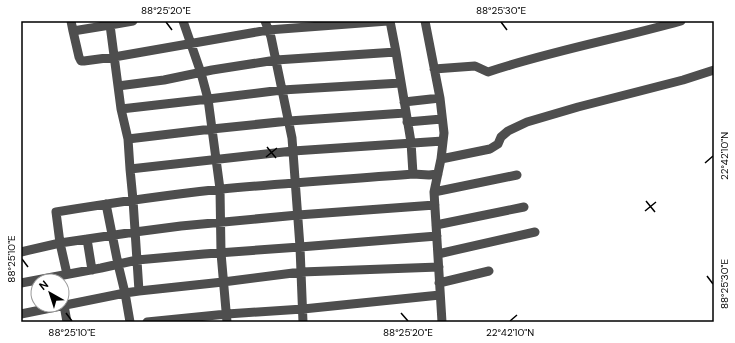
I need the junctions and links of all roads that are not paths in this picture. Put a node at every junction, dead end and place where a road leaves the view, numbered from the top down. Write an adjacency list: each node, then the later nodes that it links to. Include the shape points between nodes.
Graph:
1 (70, 21): 9 (street)
2 (133, 21): 7 (street)
3 (183, 21): 10 (street)
4 (389, 21): 8 (street); 11 (street)
5 (426, 21): 14 (street)
6 (681, 21): 14 (street, via 488,72 475,66)
7 (110, 25): 9 (street); 12 (street)
8 (267, 25): 10 (street); 13 (street)
9 (73, 31): 12 (street, via 82,61)
10 (191, 43): 12 (street); 16 (street)
11 (396, 52): 13 (street); 17 (street)
12 (114, 57): 18 (street)
13 (276, 60): 16 (street); 19 (street)
14 (434, 69): 20 (street)
15 (714, 70): 32 (street, via 526,122 508,131 498,144 490,149)
16 (201, 73): 18 (street); 21 (street)
17 (401, 83): 19 (street); 22 (street)
18 (118, 86): 23 (street)
19 (282, 90): 21 (street); 26 (street)
20 (440, 98): 22 (street); 25 (street)
21 (208, 99): 23 (street); 27 (street)
22 (404, 102): 24 (street)
23 (121, 109): 28 (street)
24 (406, 118): 25 (street); 26 (street); 30 (street)
25 (442, 119): 29 (street)
26 (289, 122): 27 (street); 31 (street)
27 (212, 129): 28 (street); 33 (street)
28 (128, 139): 34 (street)
29 (443, 140): 30 (street); 32 (street)
30 (411, 142): 31 (street); 35 (street)
31 (293, 151): 33 (street); 38 (street)
32 (441, 159): 36 (street)
33 (216, 160): 34 (street); 39 (street)
34 (130, 169): 41 (street)
35 (413, 174): 36 (street); 38 (street)
36 (438, 174): 40 (street)
37 (517, 175): 40 (street)
38 (295, 182): 39 (street); 45 (street)
39 (220, 189): 41 (street); 46 (street)
40 (434, 192): 43 (street)
41 (133, 200): 42 (street); 48 (street)
42 (106, 204): 50 (street); 53 (street, via 56,212)
43 (435, 205): 45 (street); 47 (street)
44 (524, 207): 47 (street)
45 (298, 215): 46 (street); 54 (street)
46 (221, 222): 48 (street); 56 (street)
47 (436, 225): 51 (street)
48 (135, 232): 50 (street); 58 (street)
49 (535, 232): 57 (street)
50 (112, 235): 52 (street); 59 (street)
51 (437, 236): 54 (street); 57 (street)
52 (87, 239): 53 (street); 61 (street)
53 (60, 243): 55 (street); 64 (street)
54 (300, 247): 56 (street); 63 (street)
55 (21, 252)
56 (221, 253): 58 (street); 66 (street)
57 (438, 254): 60 (street)
58 (137, 260): 59 (street); 68 (street)
59 (118, 264): 61 (street); 69 (street)
60 (439, 267): 63 (street); 67 (street)
61 (92, 270): 65 (street)
62 (489, 271): 67 (street)
63 (301, 272): 66 (street); 72 (street)
64 (62, 273)
65 (70, 275)
66 (223, 282): 68 (street); 73 (street)
67 (440, 283): 70 (street)
68 (139, 291): 69 (street)
69 (125, 293): 71 (street); 74 (street)
70 (440, 295): 72 (street); 77 (street)
71 (70, 305)
72 (303, 309): 73 (street); 76 (street)
73 (227, 318): 75 (street)
74 (130, 322)
75 (147, 322)
76 (303, 322)
77 (442, 322)

